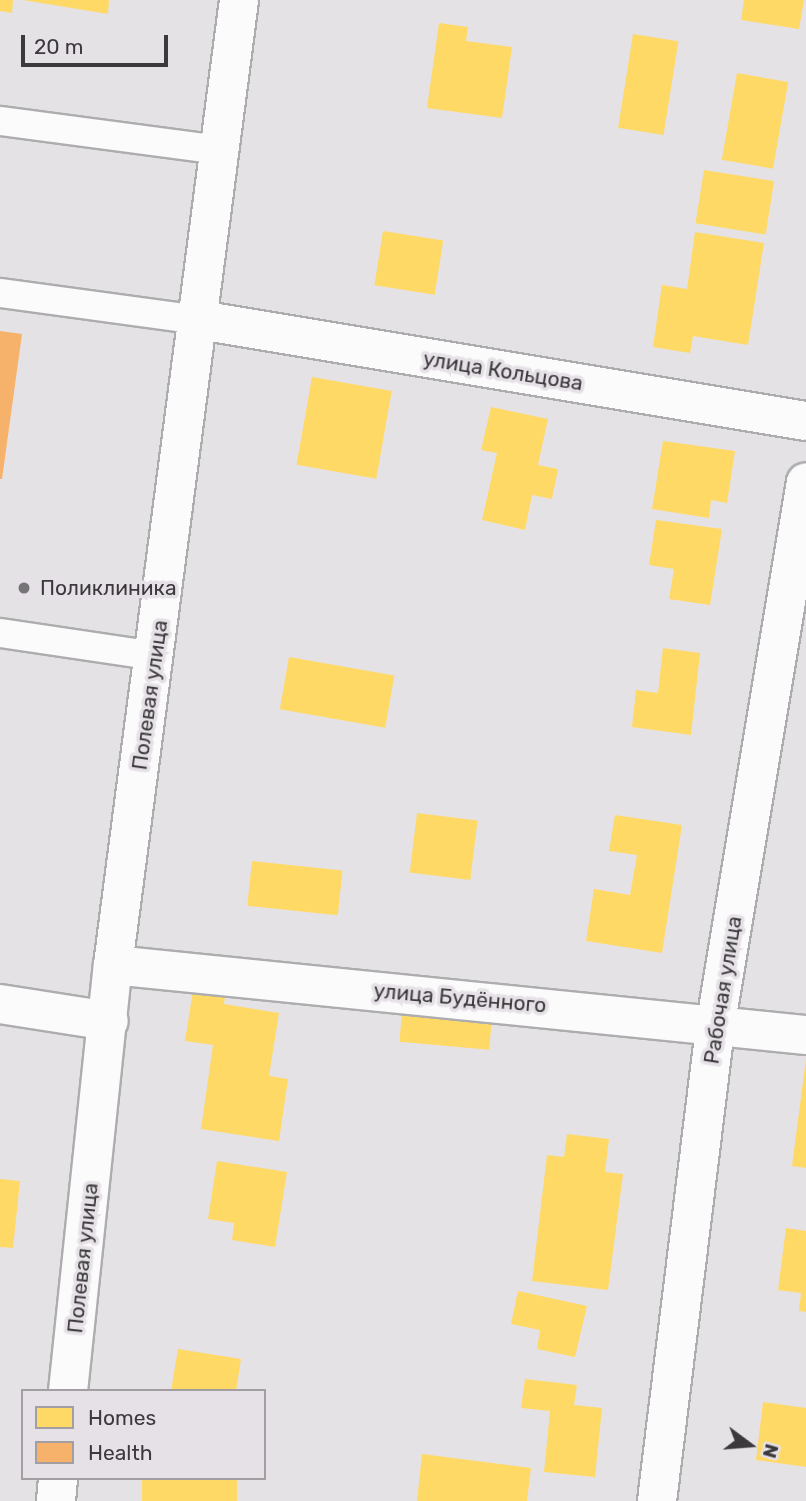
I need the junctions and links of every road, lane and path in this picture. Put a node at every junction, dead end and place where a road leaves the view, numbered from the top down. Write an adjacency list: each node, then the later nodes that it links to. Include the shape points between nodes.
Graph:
1 (239, 0): 3 (street, Полевая улица)
2 (0, 121): 3 (lane)
3 (220, 150): 5 (street, Полевая улица)
4 (0, 293): 5 (lane)
5 (199, 320): 6 (street, улица Кольцова); 9 (street, Полевая улица)
6 (806, 421)
7 (806, 482): 13 (street, Рабочая улица)
8 (0, 633): 9 (lane)
9 (155, 656): 10 (street, Полевая улица)
10 (113, 965): 12 (street, Полевая улица); 13 (street, улица Будённого)
11 (0, 1004): 12 (street)
12 (109, 1021): 15 (street, Полевая улица)
13 (716, 1022): 14 (street, улица Будённого); 18 (street, Рабочая улица)
14 (806, 1035)
15 (68, 1389)
16 (58, 1480): 17 (street)
17 (56, 1501)
18 (657, 1501)

